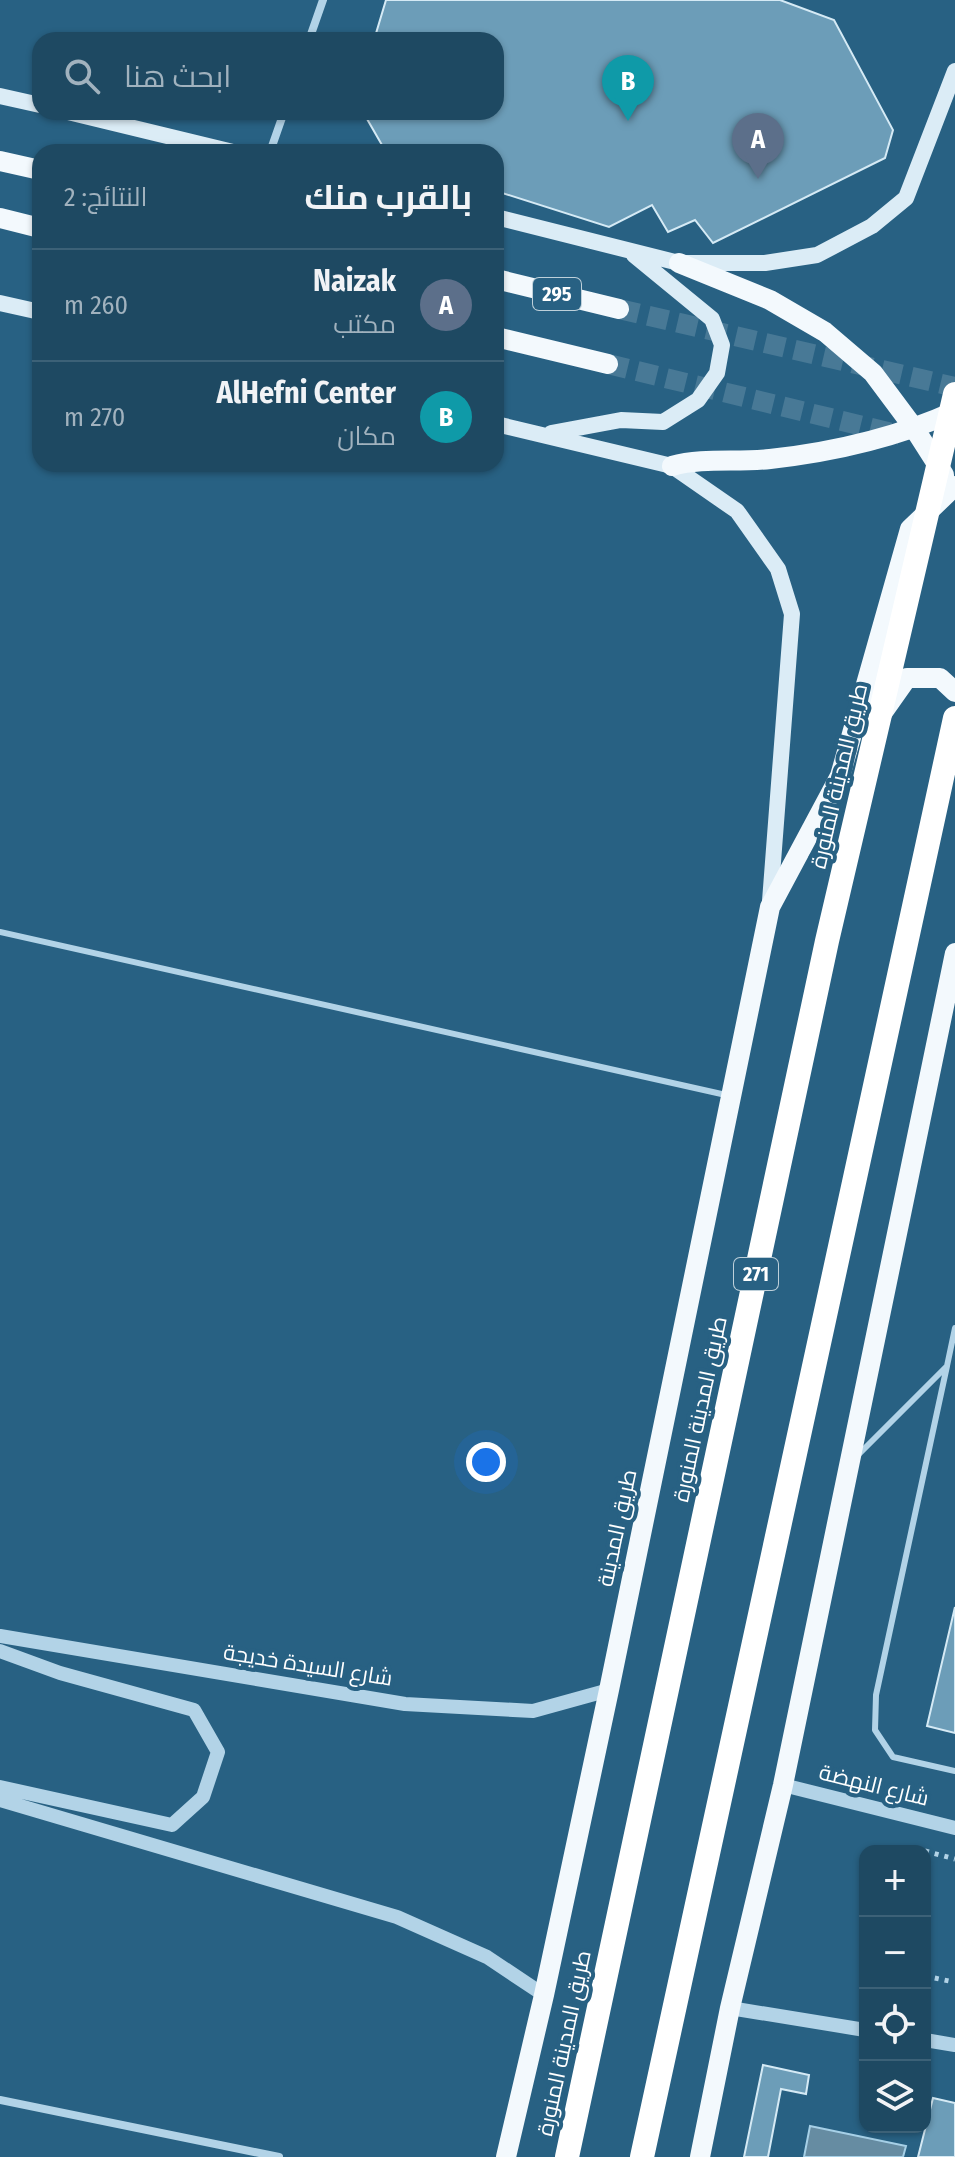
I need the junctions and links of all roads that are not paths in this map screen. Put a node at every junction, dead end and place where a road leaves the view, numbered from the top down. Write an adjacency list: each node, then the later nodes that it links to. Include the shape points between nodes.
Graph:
1 (323, 0): 2 (street)
2 (312, 32)
3 (955, 71): 16 (main road, via 906,198 872,226 817,255 765,263)
4 (0, 96): 5 (main road)
5 (32, 103)
6 (101, 120): 8 (main road)
7 (281, 120): 9 (street)
8 (200, 144)
9 (273, 144)
10 (0, 161): 11 (main road)
11 (32, 168)
12 (0, 218): 14 (main road)
13 (504, 219): 15 (main road)
14 (32, 226)
15 (627, 250): 16 (main road); 27 (main road, via 712,319 722,345 717,373 698,400 663,422 621,420)
16 (679, 263): 26 (main road, via 770,300 825,332 873,373)
17 (504, 281): 19 (main road, 295)
18 (0, 303): 20 (main road)
19 (619, 309)
20 (32, 310)
21 (504, 339): 22 (main road)
22 (608, 364)
23 (955, 394): 58 (highway, طريق المدينة المنورة / 271, via 827,941)
24 (955, 411): 26 (main road)
25 (504, 426): 27 (main road)
26 (914, 428): 28 (main road, via 768,460); 29 (main road)
27 (541, 435): 28 (main road)
28 (672, 466): 33 (main road, via 737,511 778,569 792,614)
29 (954, 490): 32 (main road, via 910,529)
30 (955, 692): 32 (main road, via 940,678 907,678)
31 (955, 718): 59 (highway)
32 (840, 776): 33 (main road, طريق المدينة)
33 (770, 907): 38 (main road, طريق المدينة)
34 (0, 932): 38 (lane)
35 (955, 953): 37 (main road)
36 (955, 982): 37 (main road)
37 (945, 1006): 41 (main road)
38 (730, 1096): 44 (main road, طريق المدينة)
39 (955, 1328): 40 (lane)
40 (947, 1366): 41 (lane); 45 (lane, via 876,1695 875,1730 893,1757)
41 (850, 1462): 46 (main road)
42 (0, 1636): 44 (street, شارع السيدة خديجة, via 405,1704 533,1711)
43 (0, 1651): 47 (street, via 194,1710 218,1752 203,1797 172,1825)
44 (609, 1690): 50 (main road, طريق المدينة)
45 (955, 1771)
46 (783, 1785): 49 (street, شارع النهضة); 51 (main road)
47 (0, 1787)
48 (0, 1800): 50 (street, via 397,1917 487,1957)
49 (955, 1828)
50 (544, 1995): 57 (main road, طريق المدينة)
51 (730, 2008): 52 (street); 60 (main road)
52 (859, 2029)
53 (931, 2041): 54 (street)
54 (955, 2045)
55 (0, 2100): 56 (street)
56 (279, 2157)
57 (506, 2157)
58 (567, 2157)
59 (642, 2157)
60 (700, 2157)

